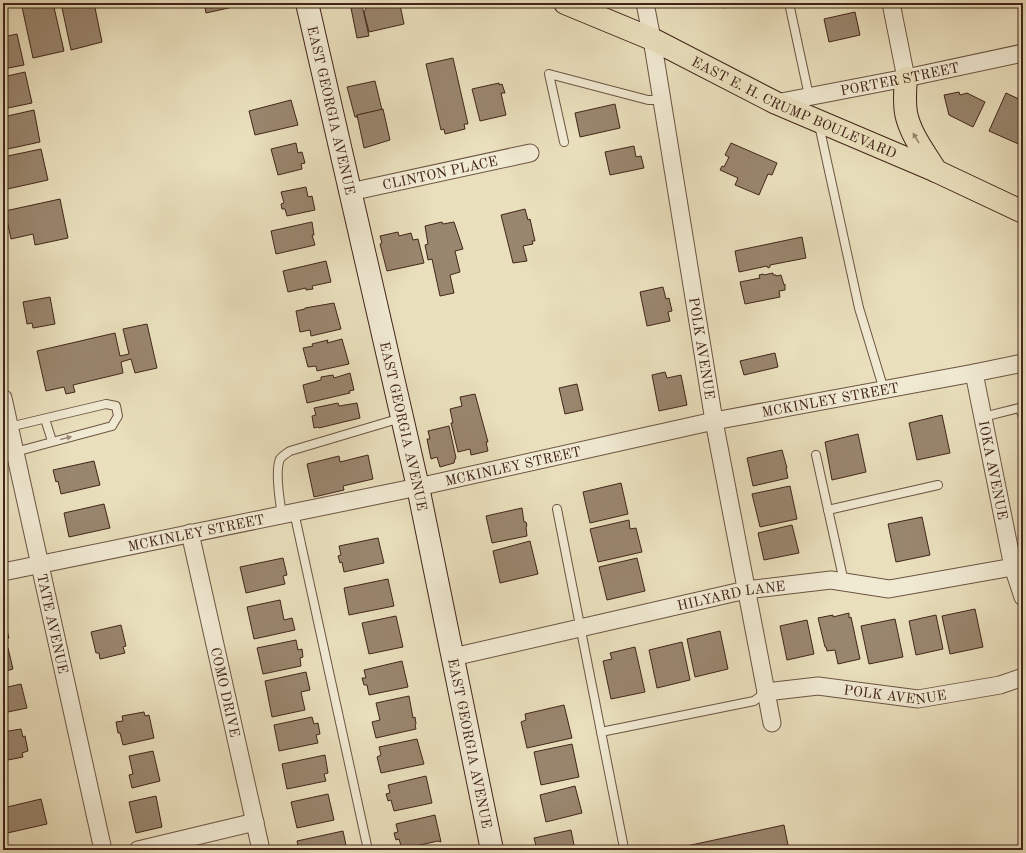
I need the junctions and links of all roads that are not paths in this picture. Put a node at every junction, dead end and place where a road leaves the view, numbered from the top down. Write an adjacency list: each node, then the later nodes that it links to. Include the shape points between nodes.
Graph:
1 (308, 3): 16 (street, EAST GEORGIA AVENUE)
2 (565, 3): 6 (main road, EAST E. H. CRUMP BOULEVARD)
3 (645, 3): 6 (street, POLK AVENUE)
4 (789, 3): 9 (lane)
5 (891, 3): 8 (street)
6 (652, 39): 10 (street, POLK AVENUE); 11 (main road, EAST E. H. CRUMP BOULEVARD)
7 (1023, 53): 8 (street, PORTER STREET)
8 (906, 78): 9 (street, PORTER STREET); 15 (main road, one-way to 8, via 912,130 906,114)
9 (809, 96): 11 (street, PORTER STREET)
10 (662, 100): 13 (lane, via 648,100 549,74); 27 (street, POLK AVENUE)
11 (776, 103): 12 (main road, EAST E. H. CRUMP BOULEVARD)
12 (818, 122): 15 (main road, EAST E. H. CRUMP BOULEVARD); 20 (lane, via 859,308)
13 (564, 142)
14 (530, 153): 16 (street, CLINTON PLACE)
15 (936, 171): 17 (main road, EAST E. H. CRUMP BOULEVARD)
16 (350, 192): 24 (street, EAST GEORGIA AVENUE)
17 (1023, 212)
18 (1023, 363): 19 (street, MCKINLEY STREET)
19 (974, 374): 20 (street, MCKINLEY STREET); 23 (street, IOKA AVENUE)
20 (884, 390): 27 (street, MCKINLEY STREET)
21 (3, 398): 28 (street, TATE AVENUE)
22 (1022, 408): 23 (lane); 25 (lane)
23 (983, 416): 39 (street, IOKA AVENUE)
24 (402, 418): 33 (street, EAST GEORGIA AVENUE); 36 (lane, via 290,451 280,459 280,503)
25 (1023, 418)
26 (45, 419): 28 (lane); 29 (lane); 29 (lane, one-way to 26, via 112,426 118,416 116,406 106,404)
27 (714, 420): 33 (street, MCKINLEY STREET); 42 (street, POLK AVENUE)
28 (9, 427): 30 (street, TATE AVENUE)
29 (52, 442): 30 (lane)
30 (14, 452): 38 (street, TATE AVENUE)
31 (816, 455): 35 (lane)
32 (938, 485): 35 (lane)
33 (418, 487): 36 (street, MCKINLEY STREET); 45 (street, EAST GEORGIA AVENUE)
34 (557, 509): 44 (lane)
35 (828, 510): 41 (lane)
36 (288, 514): 37 (street, MCKINLEY STREET); 55 (lane)
37 (190, 533): 38 (street, MCKINLEY STREET); 50 (street, COMO DRIVE)
38 (39, 564): 40 (street, MCKINLEY STREET); 52 (street, TATE AVENUE)
39 (1013, 567): 41 (street, HILYARD LANE, via 889,589); 43 (street)
40 (3, 572)
41 (844, 582): 42 (street, HILYARD LANE, via 831,580)
42 (746, 590): 44 (street, HILYARD LANE); 47 (street, POLK AVENUE)
43 (1023, 597)
44 (580, 628): 45 (street, HILYARD LANE); 49 (lane)
45 (453, 657): 56 (street, EAST GEORGIA AVENUE)
46 (1023, 676): 47 (street, POLK AVENUE, via 1000,685 918,699 818,686)
47 (766, 692): 48 (street, POLK AVENUE); 49 (lane, via 754,701)
48 (772, 723)
49 (601, 732): 51 (lane)
50 (255, 822): 53 (street); 54 (street, COMO DRIVE)
51 (623, 844)
52 (103, 850)
53 (138, 850)
54 (261, 850)
55 (368, 850)
56 (492, 850)

